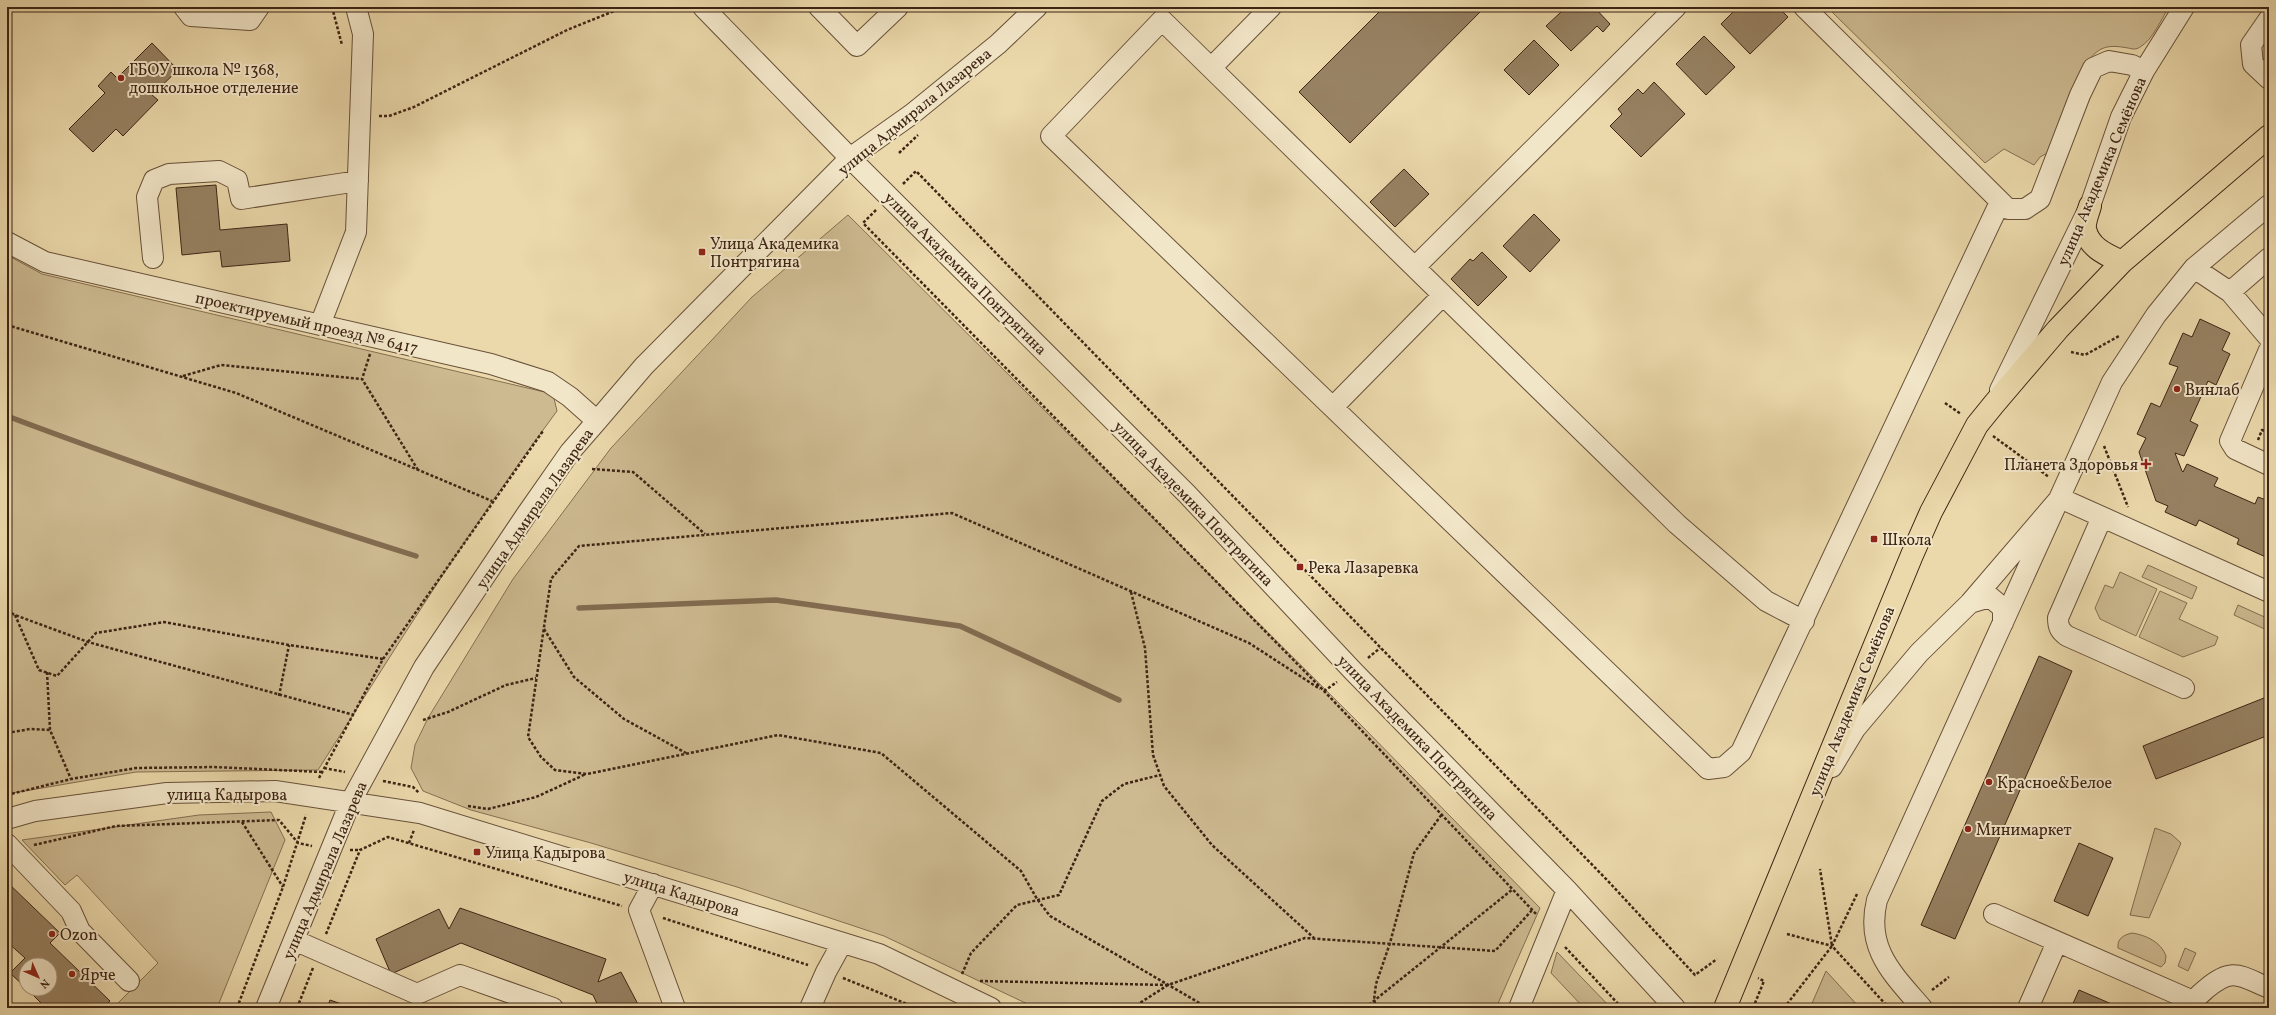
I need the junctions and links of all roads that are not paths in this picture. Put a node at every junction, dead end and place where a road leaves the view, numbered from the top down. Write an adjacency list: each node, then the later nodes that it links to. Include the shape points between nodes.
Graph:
1 (184, 7): 2 (street, via 191,16 250,20)
2 (259, 7)
3 (356, 7): 18 (street, via 363,34)
4 (703, 7): 17 (street, улица Академика Понтрягина)
5 (819, 7): 6 (street, via 857,46)
6 (898, 7)
7 (1036, 7): 17 (street, улица Адмирала Лазарева, via 998,44 912,114)
8 (1271, 7): 13 (street)
9 (1676, 7): 26 (street)
10 (1804, 7): 19 (street)
11 (2184, 7): 14 (street, улица Академика Семёнова)
12 (2269, 19): 15 (street, via 2251,46 2253,64)
13 (1211, 68): 26 (street); 34 (street, via 1162,20 1051,136)
14 (2144, 71): 19 (street, via 2132,65 2109,61 2093,68 2040,199 2025,209 2008,209); 21 (street, улица Академика Семёнова, via 2121,117)
15 (2269, 79)
16 (2269, 136): 25 (main road, улица Академика Семёнова)
17 (850, 158): 35 (street, улица Адмирала Лазарева, via 644,366); 49 (street, улица Академика Понтрягина, via 1187,494 1353,671)
18 (358, 181): 23 (street, via 240,199 237,180 218,171 169,174 154,180 147,197); 30 (street, via 356,232)
19 (2000, 202): 41 (street)
20 (2269, 205): 27 (street)
21 (2090, 206): 25 (main road, via 2085,228 2090,238 2098,250); 33 (street, улица Академика Семёнова)
22 (7, 242): 30 (street, проектируемый проезд № 6417, via 45,262)
23 (153, 258)
24 (2269, 258): 28 (street)
25 (2122, 262): 33 (main road, улица Академика Семёнова, via 2058,329)
26 (1415, 267): 29 (street)
27 (2194, 268): 28 (street); 37 (street, via 2156,315 2112,382)
28 (2230, 292): 31 (street)
29 (1443, 295): 34 (street); 41 (street, via 1677,524 1766,601)
30 (320, 325): 35 (street, проектируемый проезд № 6417, via 491,364 536,378 560,390)
31 (2269, 338)
32 (2269, 350): 36 (street, via 2230,441 2234,449)
33 (1994, 404): 45 (main road, улица Академика Семёнова, via 1977,425 1930,512)
34 (1332, 408): 41 (street, via 1708,769 1724,768 1742,752)
35 (597, 421): 44 (street, улица Адмирала Лазарева, via 570,452 530,509 424,668)
36 (2269, 465)
37 (2060, 498): 38 (street); 40 (street); 42 (street)
38 (2102, 517): 39 (street); 43 (street, via 2058,618 2061,632)
39 (2269, 592)
40 (1970, 603): 42 (street, via 1990,597 2003,608); 45 (street, via 1919,653 1855,729)
41 (1804, 621)
42 (2003, 623): 65 (street, via 1877,900 1873,915 1873,933 1882,958)
43 (2184, 688)
44 (350, 803): 46 (street, улица Кадырова, via 276,791 167,793 35,811); 48 (street, улица Кадырова, via 420,813); 51 (street, улица Адмирала Лазарева)
45 (1806, 810): 64 (main road, улица Академика Семёнова)
46 (7, 819)
47 (9, 847): 54 (street, via 71,911 80,931)
48 (653, 884): 53 (street, улица Кадырова); 59 (street, via 638,910)
49 (1566, 890): 62 (street); 63 (street, улица Академика Понтрягина)
50 (1994, 914): 52 (street)
51 (294, 940): 57 (street, улица Адмирала Лазарева); 58 (street, via 417,994 460,975)
52 (2057, 942): 56 (street); 66 (street)
53 (842, 943): 60 (street); 61 (street, улица Кадырова, via 879,954)
54 (129, 981)
55 (2269, 988): 56 (street, via 2241,976 2231,975 2219,978)
56 (2191, 1004)
57 (266, 1008)
58 (553, 1008)
59 (675, 1008)
60 (810, 1008)
61 (991, 1008)
62 (1519, 1008)
63 (1676, 1008)
64 (1725, 1008)
65 (1922, 1008)
66 (2028, 1008)

